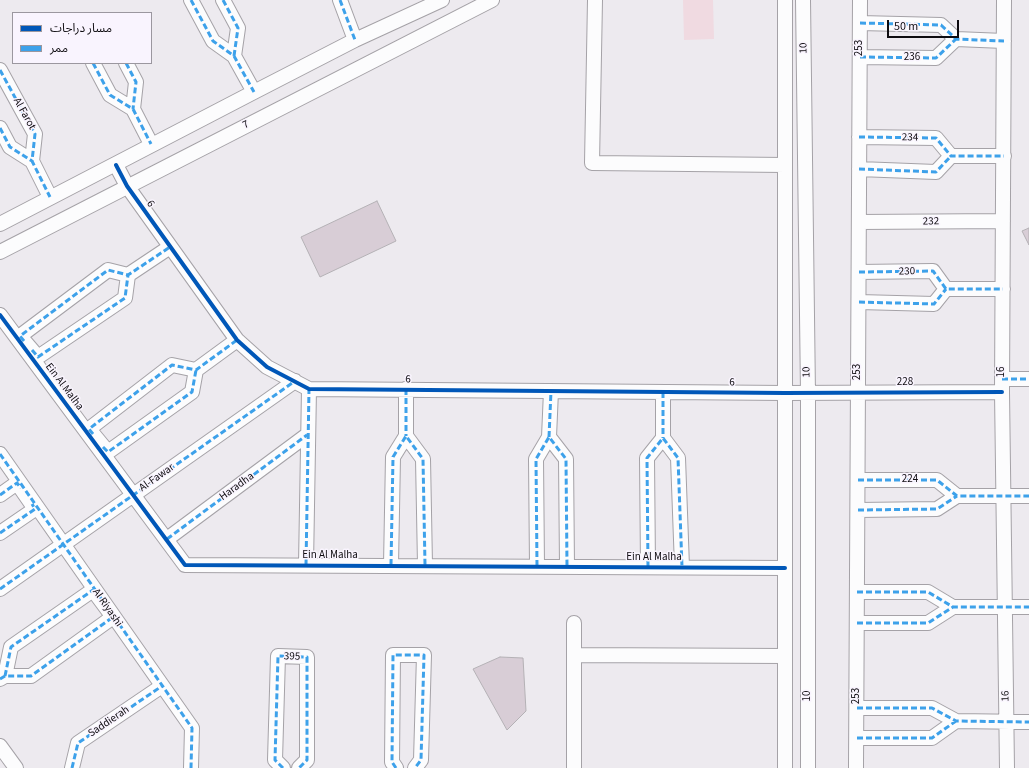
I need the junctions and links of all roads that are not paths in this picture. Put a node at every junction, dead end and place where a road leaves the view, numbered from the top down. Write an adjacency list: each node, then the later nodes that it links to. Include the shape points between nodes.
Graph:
1 (191, 0): 15 (street, via 212,42)
2 (223, 0): 15 (street, via 238,28)
3 (442, 0): 13 (street)
4 (492, 0): 31 (street, 7)
5 (595, 0): 29 (street, via 592,163)
6 (785, 0): 29 (street, 10)
7 (803, 0): 55 (street, 10)
8 (860, 0): 11 (street, 253)
9 (1004, 0): 14 (street, 16)
10 (339, 1): 13 (street)
11 (860, 23): 12 (street, via 941,26); 16 (street, 253)
12 (956, 39): 14 (street); 16 (street, 236, via 936,58)
13 (355, 40): 20 (street)
14 (1004, 41): 26 (street, 16)
15 (234, 56): 20 (street)
16 (860, 57): 23 (street, 253)
17 (93, 64): 21 (street, via 110,95)
18 (127, 64): 21 (street, via 136,82)
19 (0, 70): 27 (street, Al Farot, via 35,134)
20 (254, 92): 24 (street)
21 (133, 109): 24 (street)
22 (0, 128): 27 (street, via 10,147)
23 (859, 137): 25 (street, 234, via 936,138); 30 (street, 253)
24 (151, 144): 28 (street)
25 (952, 156): 26 (street); 30 (street, via 936,172)
26 (1004, 156): 33 (street, 16)
27 (32, 161): 32 (street)
28 (116, 165): 31 (street, 6); 32 (street)
29 (785, 165): 54 (street, 10)
30 (859, 169): 34 (street, 253)
31 (127, 186): 36 (street, 6); 37 (street, 7)
32 (50, 197): 35 (street)
33 (1003, 221): 34 (street, 232); 41 (street, 16)
34 (859, 222): 38 (street, 253)
35 (0, 224)
36 (170, 247): 39 (street); 44 (street, 6)
37 (0, 252)
38 (859, 272): 40 (street, 230, via 933,271); 42 (street, 253)
39 (128, 275): 39 (street, via 108,270 20,336 38,357 124,298)
40 (946, 289): 41 (street); 42 (street, via 934,304)
41 (1003, 289): 48 (street, 16)
42 (859, 302): 53 (street, 253)
43 (0, 315): 62 (street, Ein Al Malha)
44 (237, 340): 45 (street); 47 (street, 6, via 267,367)
45 (196, 370): 45 (street, via 172,365 89,429 108,452 192,392)
46 (1029, 379): 48 (street, 228)
47 (295, 381): 49 (street, 6); 62 (street, Al-Fawar)
48 (1002, 385): 53 (street, 228); 65 (street, 16)
49 (309, 389): 50 (street, 6); 56 (street)
50 (406, 390): 51 (street, 6); 57 (street)
51 (551, 391): 52 (street, 6); 58 (street)
52 (663, 392): 54 (street, 6); 59 (street)
53 (858, 392): 55 (street, 228); 61 (street, 253)
54 (785, 393): 55 (street, 6); 78 (street, 10)
55 (808, 393): 105 (street, 10)
56 (307, 435): 69 (street, Haradha); 71 (street)
57 (406, 436): 72 (street, via 394,457); 73 (street, via 423,459)
58 (549, 437): 74 (street, via 536,459); 75 (street, via 566,458)
59 (663, 438): 76 (street, via 647,458); 77 (street, via 678,458)
60 (0, 454): 70 (street, Al Riyashi)
61 (858, 480): 64 (street, 224, via 937,480); 67 (street, 253)
62 (133, 494): 69 (street, Ein Al Malha); 70 (street, Al-Fawar)
63 (0, 495): 68 (street, via 17,483 35,509)
64 (957, 496): 65 (street); 67 (street, via 937,509)
65 (1004, 496): 66 (street); 82 (street, 16)
66 (1029, 496)
67 (858, 510): 80 (street, 253)
68 (0, 533)
69 (166, 539): 71 (street, Ein Al Malha, via 185,566)
70 (63, 544): 79 (street, Al-Fawar); 89 (street, Al Riyashi)
71 (306, 564): 72 (street, Ein Al Malha)
72 (391, 565): 73 (street, Ein Al Malha)
73 (425, 565): 74 (street, Ein Al Malha)
74 (537, 566): 75 (street, Ein Al Malha)
75 (567, 566): 76 (street, Ein Al Malha)
76 (648, 567): 77 (street, Ein Al Malha)
77 (682, 567): 78 (street, Ein Al Malha)
78 (785, 568): 87 (street, 10)
79 (0, 589)
80 (857, 592): 81 (street, via 928,592); 85 (street, 253)
81 (954, 607): 82 (street); 85 (street, via 928,623)
82 (1005, 607): 83 (street); 92 (street, 16)
83 (1029, 607)
84 (574, 623): 86 (street)
85 (857, 623): 90 (street, 253)
86 (574, 655): 87 (street); 103 (street)
87 (785, 656): 104 (street, 10)
88 (2, 678): 88 (street, via 11,647 93,590 113,617 31,676)
89 (162, 686): 97 (street, Saddierah, via 78,743); 98 (street, Al Riyashi, via 192,728)
90 (857, 708): 91 (street, via 932,708); 94 (street, 253)
91 (956, 721): 92 (street); 94 (street, via 932,738)
92 (1006, 722): 93 (street); 107 (street, 16)
93 (1029, 722)
94 (856, 738): 106 (street, 253)
95 (0, 746): 96 (street)
96 (16, 768)
97 (72, 768)
98 (191, 768)
99 (283, 768): 100 (street, 395, via 275,760 278,656 307,657 307,760)
100 (299, 768)
101 (396, 768): 102 (street, via 392,762 393,655 424,655 421,760)
102 (415, 768)
103 (574, 768)
104 (785, 768)
105 (808, 768)
106 (856, 768)
107 (1007, 768)

